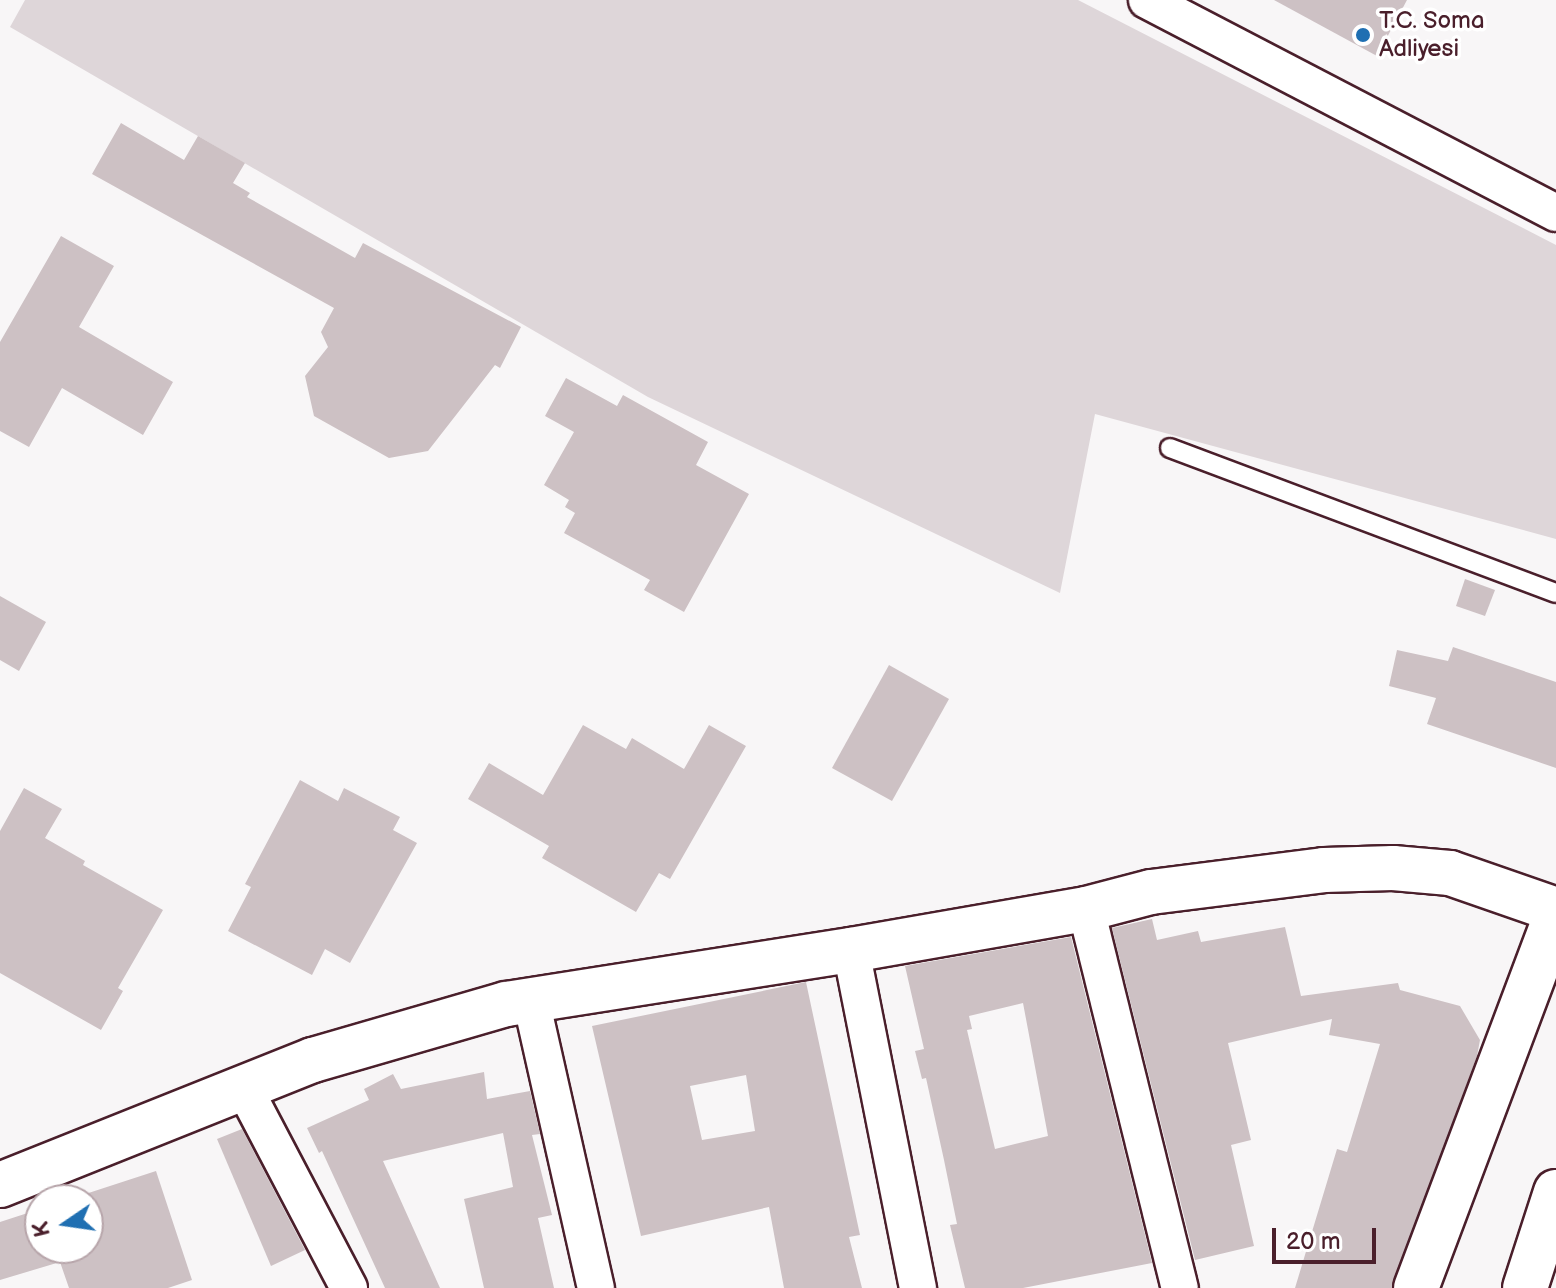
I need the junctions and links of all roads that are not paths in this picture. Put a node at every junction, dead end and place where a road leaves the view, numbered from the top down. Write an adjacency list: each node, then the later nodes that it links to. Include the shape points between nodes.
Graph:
1 (1147, 0): 2 (street)
2 (1556, 213)
3 (1170, 448): 4 (lane)
4 (1556, 593)
5 (1086, 909): 6 (street, via 1151,892 1271,875 1393,868 1450,873); 8 (street); 16 (street)
6 (1556, 910)
7 (1556, 916): 17 (street)
8 (851, 950): 9 (street); 15 (street)
9 (531, 1000): 10 (street, via 313,1060); 14 (street)
10 (244, 1088): 11 (street); 13 (street)
11 (0, 1185)
12 (1556, 1192): 18 (street)
13 (349, 1288)
14 (596, 1288)
15 (918, 1288)
16 (1180, 1288)
17 (1416, 1288)
18 (1525, 1288)

